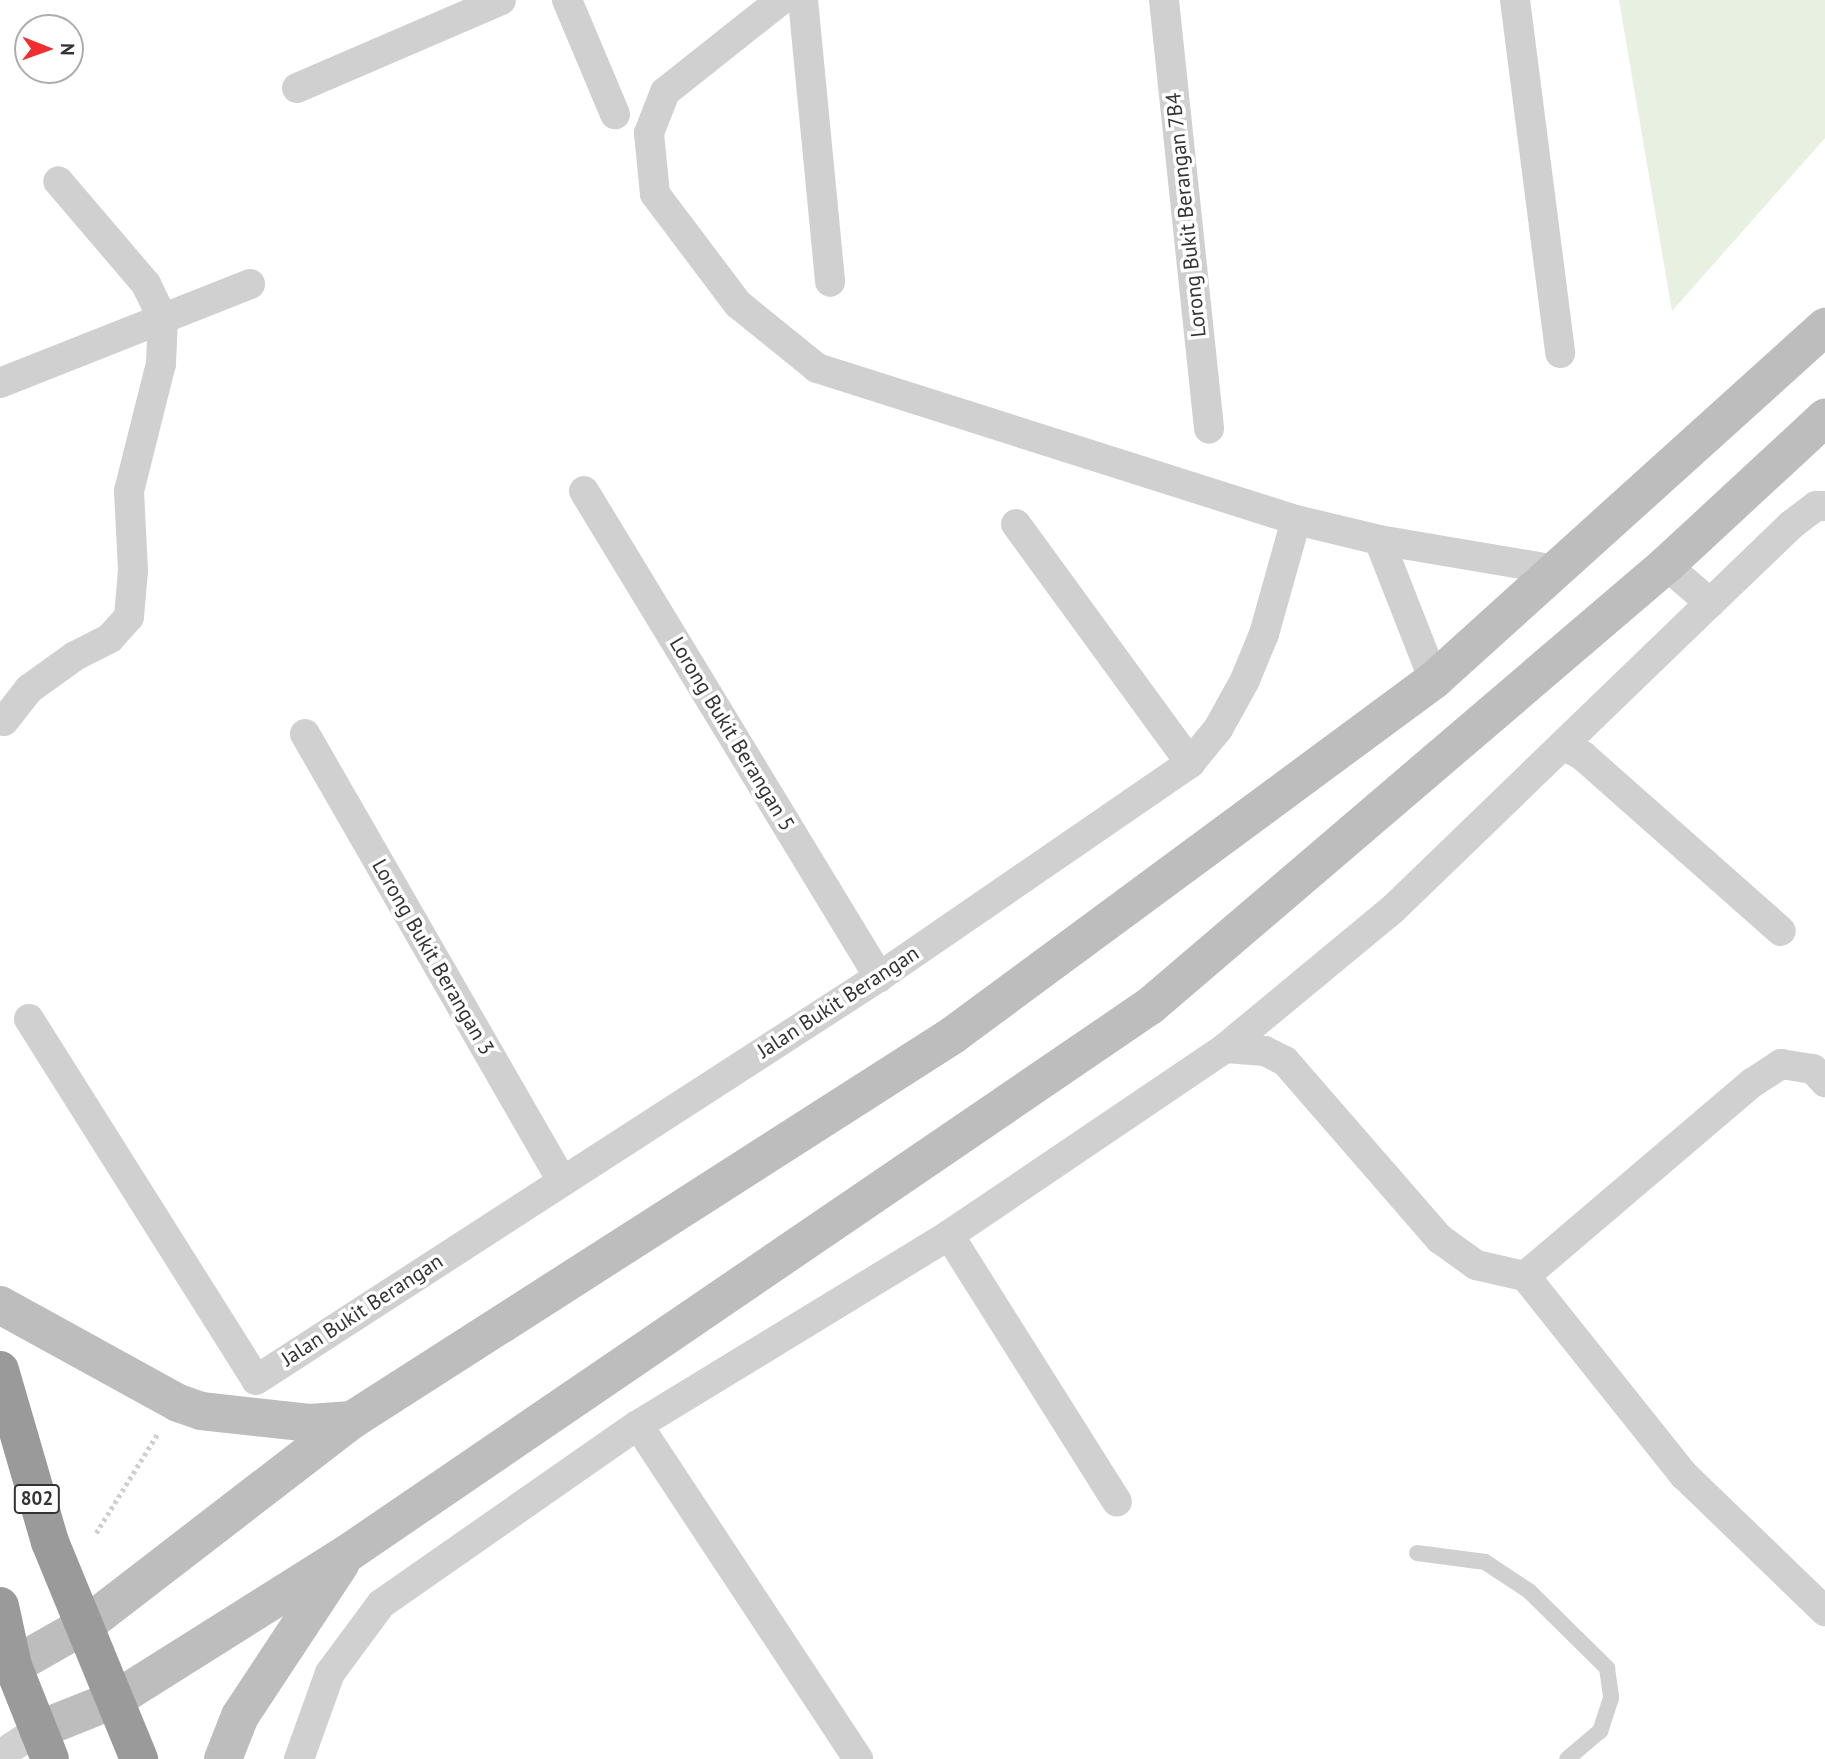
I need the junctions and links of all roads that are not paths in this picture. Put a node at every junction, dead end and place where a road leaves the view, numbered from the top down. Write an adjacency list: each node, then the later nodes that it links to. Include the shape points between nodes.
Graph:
1 (501, 0): 7 (street)
2 (567, 0): 8 (street)
3 (781, 0): 20 (street, via 665,92 649,132 655,194 738,304 817,368)
4 (803, 0): 10 (street)
5 (1164, 0): 17 (street, Lorong Bukit Berangan 7B4)
6 (1515, 0): 14 (street)
7 (297, 88)
8 (615, 114)
9 (58, 181): 12 (street, via 140,275)
10 (830, 282)
11 (250, 284): 12 (street)
12 (163, 319): 15 (street); 27 (street, via 161,364 129,491 130,617 110,638 29,689)
13 (1825, 327): 24 (main road)
14 (1560, 353)
15 (0, 383)
16 (1825, 418): 23 (main road)
17 (1209, 429)
18 (584, 491): 32 (street, Lorong Bukit Berangan 5)
19 (1825, 506): 25 (street, via 1816,506 1791,525)
20 (1296, 520): 22 (street); 30 (street, Jalan Bukit Berangan, via 1264,634 1245,680 1219,729)
21 (1016, 524): 30 (street)
22 (1378, 540): 24 (street); 26 (street)
23 (1666, 565): 25 (street); 44 (main road, via 1150,1006)
24 (1556, 570): 26 (main road)
25 (1710, 603): 29 (street)
26 (1434, 680): 41 (main road, via 953,1035)
27 (4, 721)
28 (305, 734): 36 (street, Lorong Bukit Berangan 3)
29 (1565, 746): 31 (street, via 1583,756); 34 (street, via 1394,908)
30 (1190, 763): 32 (street, Jalan Bukit Berangan)
31 (1781, 931)
32 (880, 977): 36 (street, Jalan Bukit Berangan)
33 (29, 1019): 36 (street, Jalan Bukit Berangan, via 256,1380)
34 (1225, 1048): 37 (street); 38 (street, via 1252,1048 1285,1061 1440,1239 1476,1265)
35 (1825, 1082): 38 (street, via 1813,1069 1781,1064 1752,1083)
36 (561, 1179)
37 (949, 1235): 42 (street); 43 (street)
38 (1525, 1276): 47 (street, via 1684,1475 1815,1596)
39 (0, 1305): 41 (main road, via 201,1412 309,1423)
40 (0, 1370): 48 (highway, 802, via 50,1542)
41 (352, 1420): 48 (main road)
42 (638, 1425): 55 (street, via 381,1604 330,1673); 56 (street)
43 (1117, 1502)
44 (348, 1553): 50 (main road); 54 (main road, via 240,1716)
45 (1418, 1553): 57 (lane, via 1485,1562 1529,1591 1606,1668 1611,1698 1600,1731)
46 (0, 1606): 49 (highway)
47 (1825, 1611)
48 (87, 1624): 49 (main road); 50 (highway, 802)
49 (6, 1670): 51 (highway)
50 (116, 1699): 51 (main road); 53 (highway, 802)
51 (44, 1745): 52 (street)
52 (0, 1755)
53 (139, 1759)
54 (223, 1759)
55 (299, 1759)
56 (858, 1759)
57 (1567, 1759)

